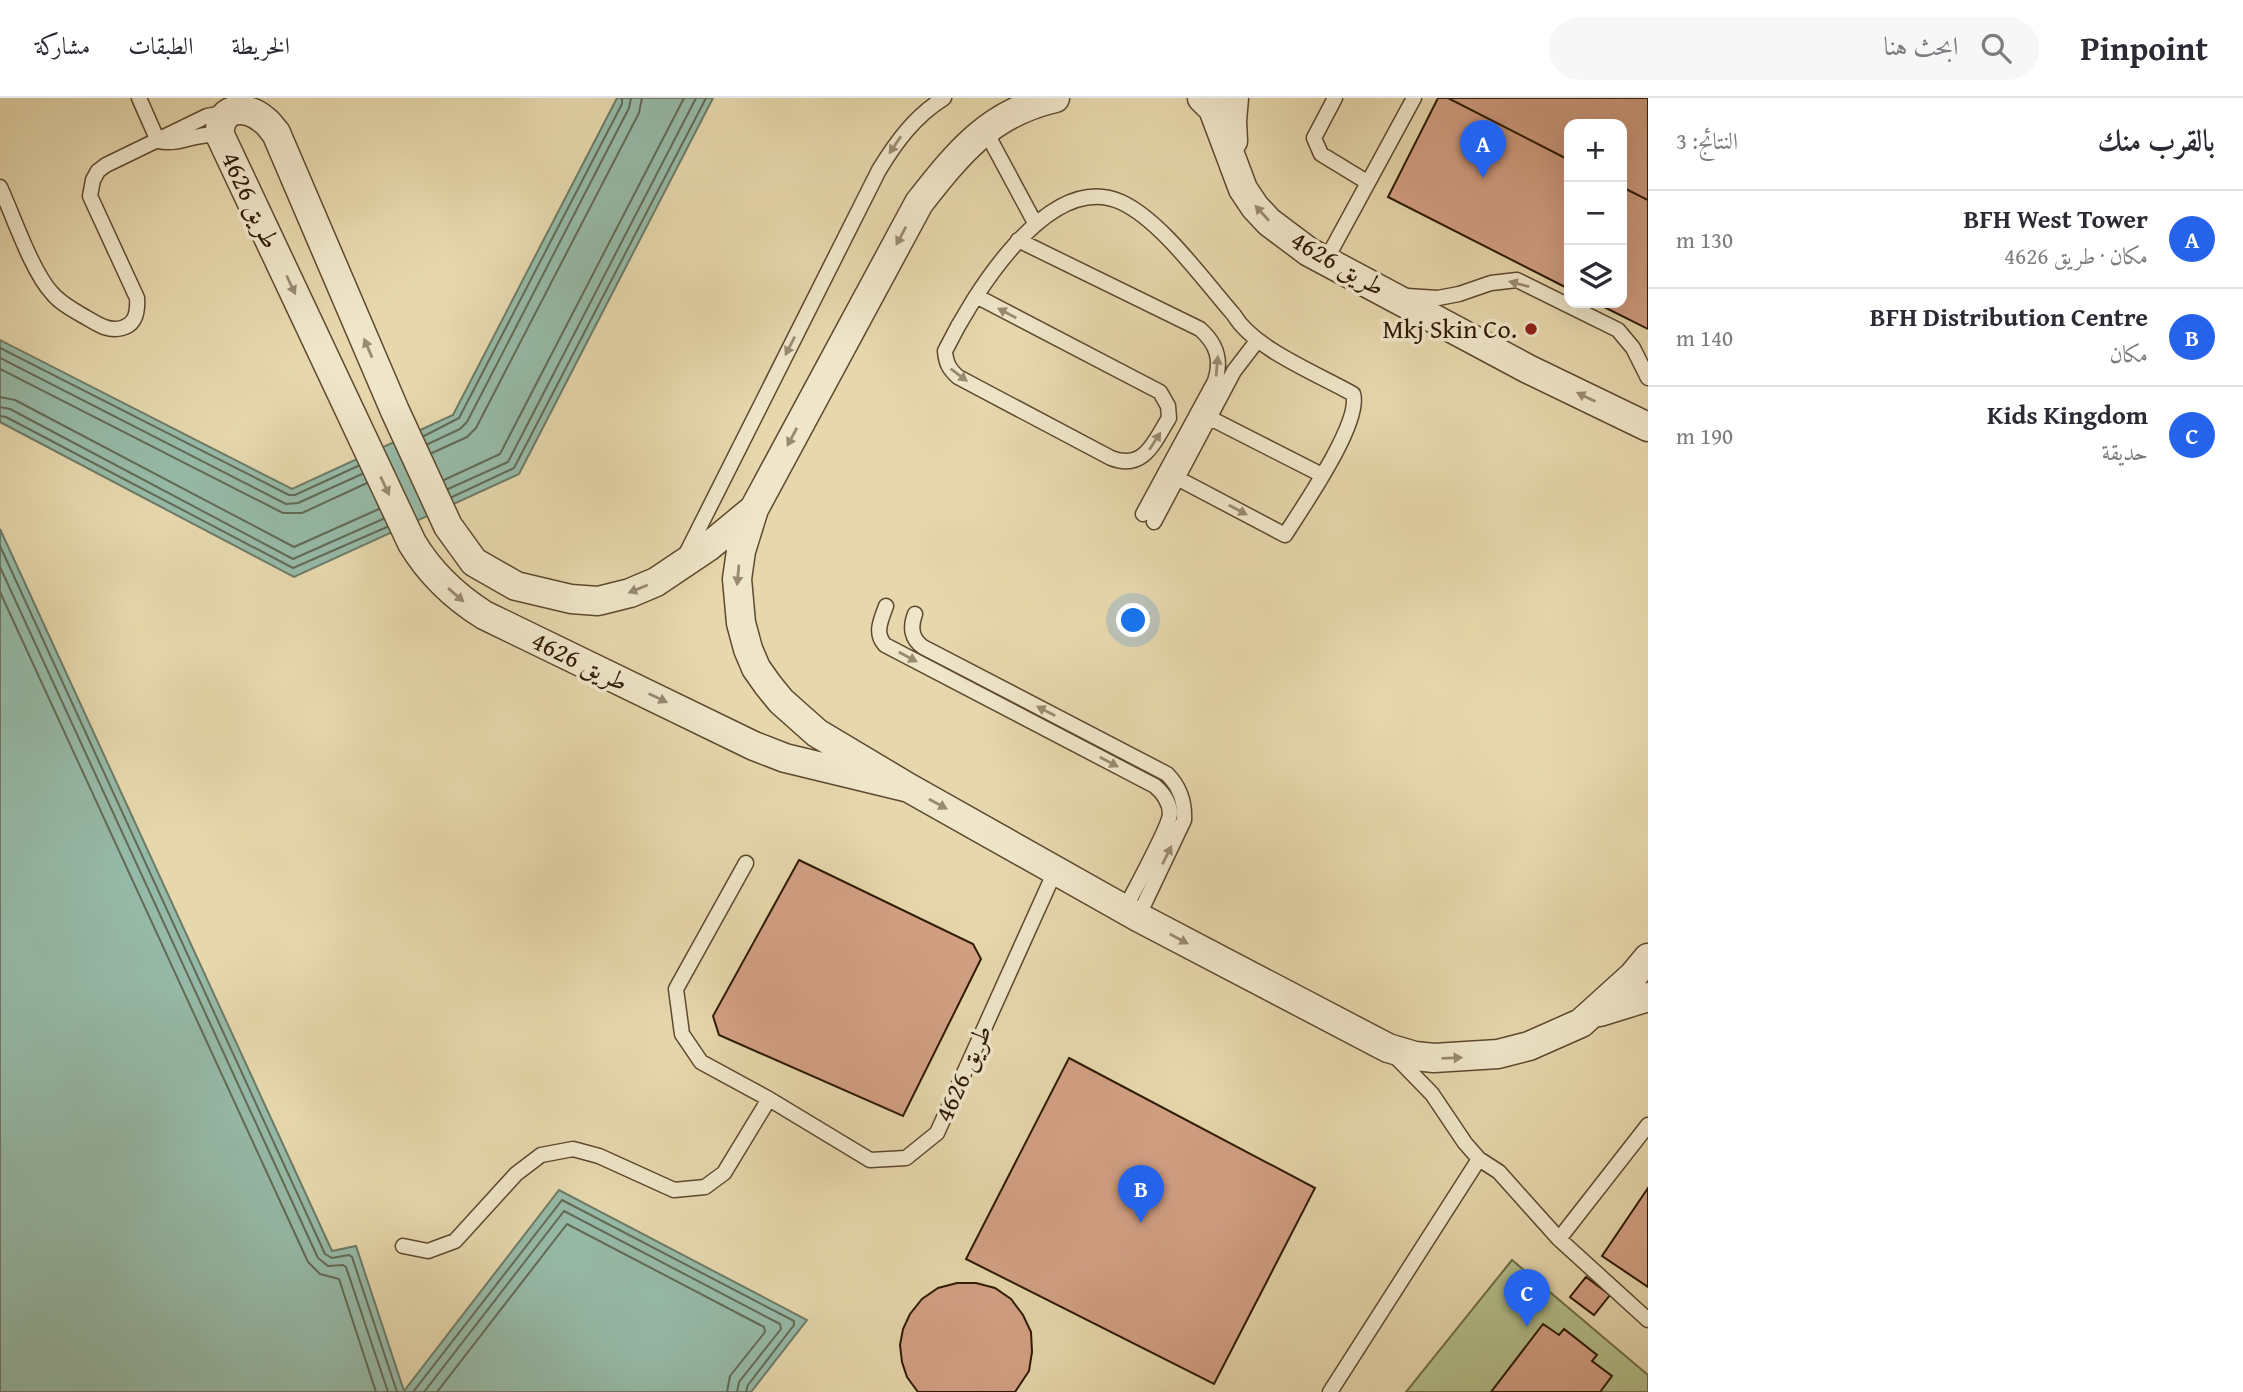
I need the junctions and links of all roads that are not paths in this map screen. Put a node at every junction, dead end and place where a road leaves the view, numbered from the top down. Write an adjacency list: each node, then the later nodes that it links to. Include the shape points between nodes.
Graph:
1 (139, 98): 10 (lane)
2 (944, 98): 26 (lane, one-way to 26, via 900,137 879,170)
3 (1055, 98): 9 (street, طريق 4626, via 1016,111)
4 (1202, 98): 11 (street, طريق 4626, via 1213,109)
5 (1234, 98): 11 (street, طريق 4626)
6 (1335, 98): 12 (lane, via 1314,138 1317,147)
7 (1414, 98): 12 (lane)
8 (225, 124): 10 (lane, via 174,143); 10 (lane, via 207,116); 26 (street, طريق 4626, one-way to 8, via 656,582 598,601 516,586 474,562 448,526 276,133 265,120 237,109); 29 (street, طريق 4626, one-way to 29, via 412,543 440,580 484,615 754,747)
9 (985, 130): 14 (lane); 25 (street, طريق 4626, one-way to 25, via 964,147 919,203)
10 (158, 141): 13 (lane, via 106,165 98,171 90,190 137,298 134,320 125,327 114,330 98,325 53,295 42,281)
11 (1236, 172): 16 (street, طريق 4626, one-way to 11, via 1269,222 1243,189)
12 (1367, 182): 16 (lane)
13 (0, 187)
14 (1035, 223): 15 (lane); 19 (lane, via 1076,199 1120,201 1160,230)
15 (1018, 240): 18 (lane); 24 (lane, one-way to 15, via 1149,518 1215,382 1219,361 1214,343 1200,329)
16 (1326, 260): 17 (street, طريق 4626)
17 (1387, 291): 20 (lane, one-way to 17, via 1618,330 1517,280 1438,298); 22 (street, طريق 4626, one-way to 17, via 1528,369)
18 (976, 296): 18 (lane, one-way to 18, via 945,351 950,370 1111,458 1128,462 1147,453 1169,418 1160,393)
19 (1257, 341): 21 (lane, via 1234,371); 23 (lane, via 1353,394 1356,402 1350,423)
20 (1648, 378)
21 (1210, 418): 23 (lane); 24 (lane)
22 (1648, 427)
23 (1322, 475): 24 (lane, one-way to 23, via 1285,535)
24 (1177, 478)
25 (754, 509): 26 (street, طريق 4626); 29 (street, طريق 4626, one-way to 29, via 741,551 737,590 741,623 756,668 781,701 817,733)
26 (680, 566)
27 (886, 606): 32 (lane, one-way to 32, via 878,630 885,645 1161,792 1170,817)
28 (915, 614): 32 (lane, one-way to 28, via 1184,820 1184,804 1175,782 918,644 912,632)
29 (909, 788): 31 (street, طريق 4626, one-way to 31)
30 (746, 863): 37 (lane, طريق 4626, via 676,989 682,1034 701,1062)
31 (1056, 869): 32 (street, طريق 4626); 37 (lane, طريق 4626, via 937,1133 906,1158 870,1160)
32 (1131, 913): 36 (street, طريق 4626, one-way to 36)
33 (1648, 958): 35 (street, طريق 4626)
34 (1648, 997): 35 (street, طريق 4626)
35 (1594, 1013): 36 (street, طريق 4626, one-way to 35, via 1434,1058 1498,1054 1529,1046)
36 (1388, 1048): 39 (lane, via 1432,1094)
37 (769, 1099): 41 (lane, via 724,1173 705,1187 674,1190 599,1156 573,1150 541,1155 516,1174 455,1241 428,1251)
38 (1648, 1125): 40 (lane)
39 (1479, 1159): 40 (lane, via 1499,1172); 43 (lane)
40 (1559, 1239): 42 (lane)
41 (403, 1246)
42 (1648, 1320)
43 (1330, 1392)

